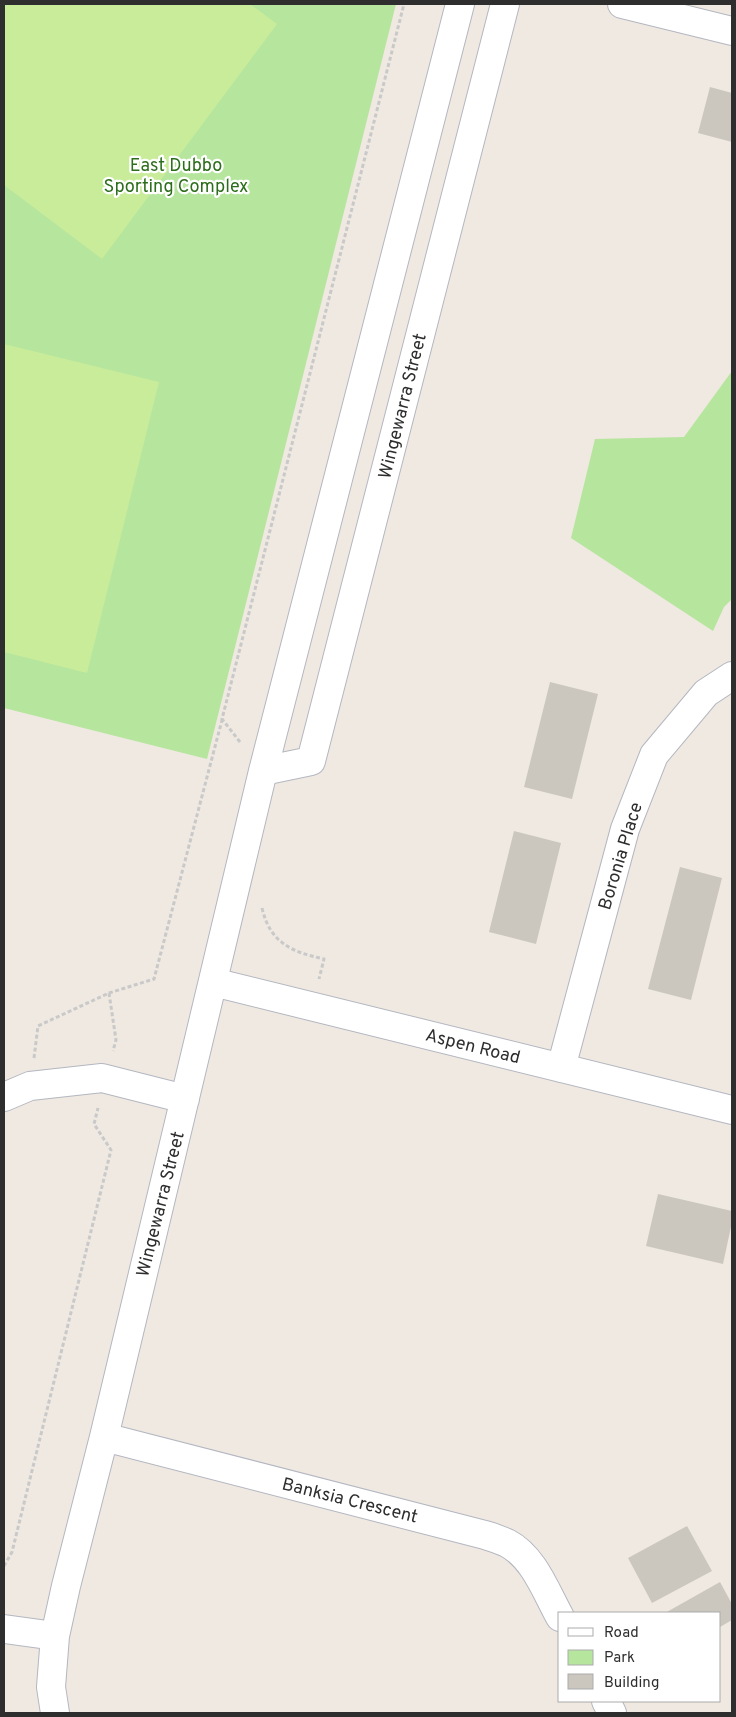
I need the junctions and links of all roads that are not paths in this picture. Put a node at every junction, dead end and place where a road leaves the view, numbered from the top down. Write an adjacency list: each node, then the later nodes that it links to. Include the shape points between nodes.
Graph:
1 (460, 4): 6 (street, Wingewarra Street)
2 (505, 4): 6 (street, Wingewarra Street, via 311,761)
3 (622, 4): 4 (street)
4 (732, 31)
5 (732, 676): 8 (street, Boronia Place, via 706,693 654,755 625,829)
6 (263, 771): 7 (street, Wingewarra Street)
7 (213, 982): 8 (street, Aspen Road); 10 (street, Wingewarra Street)
8 (561, 1068): 11 (street, Aspen Road)
9 (4, 1097): 10 (street, via 30,1086 106,1080)
10 (185, 1099): 12 (street, Wingewarra Street)
11 (732, 1110)
12 (104, 1437): 13 (street, Banksia Crescent, via 508,1543 534,1569); 15 (street, Wingewarra Street)
13 (558, 1613)
14 (4, 1629): 15 (street)
15 (55, 1636): 16 (street, Wingewarra Street, via 51,1687)
16 (55, 1713)

